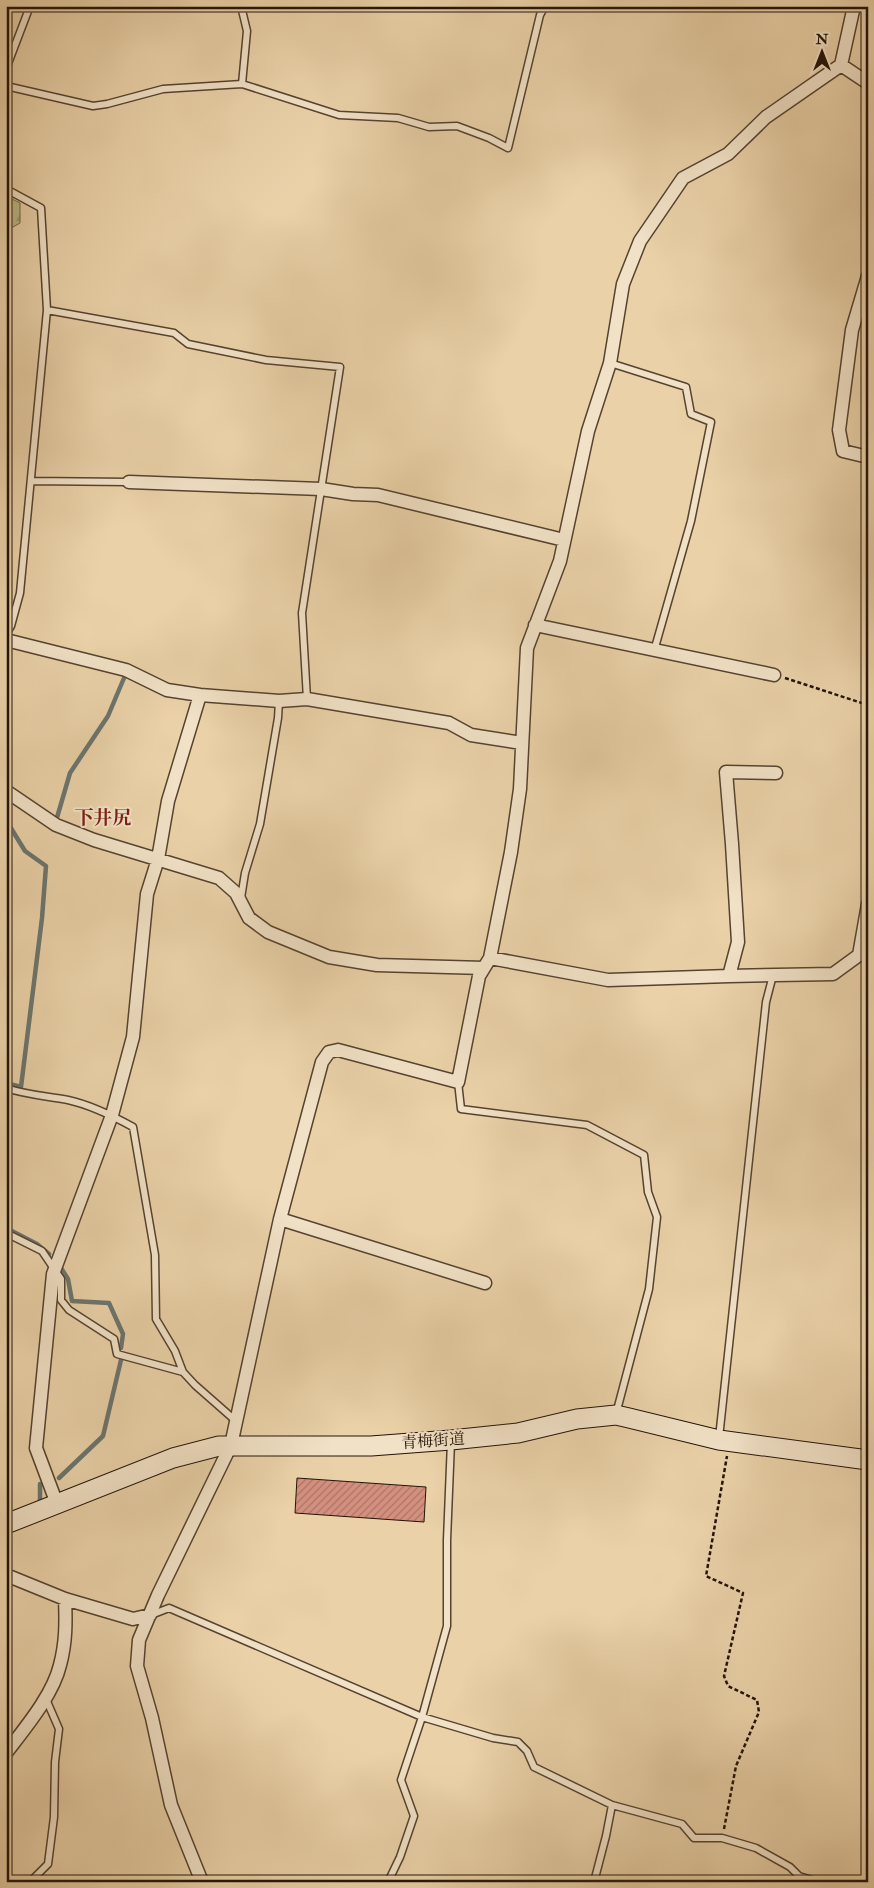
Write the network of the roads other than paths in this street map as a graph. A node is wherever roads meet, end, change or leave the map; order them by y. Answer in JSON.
{"nodes":[{"id":1,"x":30,"y":6,"type":"edge"},
{"id":2,"x":241,"y":6,"type":"edge"},
{"id":3,"x":545,"y":6,"type":"edge"},
{"id":4,"x":854,"y":6,"type":"edge"},
{"id":5,"x":840,"y":65,"type":"junction"},
{"id":6,"x":6,"y":68,"type":"edge"},
{"id":7,"x":242,"y":84,"type":"junction"},
{"id":8,"x":868,"y":84,"type":"edge"},
{"id":9,"x":6,"y":86,"type":"edge"},
{"id":10,"x":6,"y":189,"type":"edge"},
{"id":11,"x":868,"y":276,"type":"edge"},
{"id":12,"x":47,"y":310,"type":"junction"},
{"id":13,"x":610,"y":363,"type":"junction"},
{"id":14,"x":868,"y":457,"type":"edge"},
{"id":15,"x":31,"y":481,"type":"junction"},
{"id":16,"x":129,"y":482,"type":"joint"},
{"id":17,"x":321,"y":489,"type":"junction"},
{"id":18,"x":564,"y":540,"type":"junction"},
{"id":19,"x":535,"y":626,"type":"junction"},
{"id":20,"x":6,"y":634,"type":"edge"},
{"id":21,"x":6,"y":640,"type":"edge"},
{"id":22,"x":654,"y":651,"type":"junction"},
{"id":23,"x":774,"y":675,"type":"road end"},
{"id":24,"x":200,"y":695,"type":"junction"},
{"id":25,"x":307,"y":699,"type":"junction"},
{"id":26,"x":279,"y":701,"type":"junction"},
{"id":27,"x":522,"y":743,"type":"junction"},
{"id":28,"x":776,"y":773,"type":"dead end"},
{"id":29,"x":6,"y":790,"type":"edge"},
{"id":30,"x":158,"y":859,"type":"junction"},
{"id":31,"x":241,"y":902,"type":"junction"},
{"id":32,"x":868,"y":904,"type":"edge"},
{"id":33,"x":863,"y":956,"type":"edge"},
{"id":34,"x":487,"y":963,"type":"junction"},
{"id":35,"x":773,"y":975,"type":"junction"},
{"id":36,"x":729,"y":976,"type":"junction"},
{"id":37,"x":458,"y":1082,"type":"junction"},
{"id":38,"x":6,"y":1088,"type":"edge"},
{"id":39,"x":112,"y":1115,"type":"junction"},
{"id":40,"x":280,"y":1219,"type":"junction"},
{"id":41,"x":6,"y":1234,"type":"edge"},
{"id":42,"x":55,"y":1269,"type":"junction"},
{"id":43,"x":485,"y":1283,"type":"dead end"},
{"id":44,"x":183,"y":1372,"type":"junction"},
{"id":45,"x":616,"y":1415,"type":"junction"},
{"id":46,"x":236,"y":1421,"type":"junction"},
{"id":47,"x":451,"y":1440,"type":"junction"},
{"id":48,"x":724,"y":1440,"type":"junction"},
{"id":49,"x":231,"y":1445,"type":"junction"},
{"id":50,"x":868,"y":1460,"type":"edge"},
{"id":51,"x":57,"y":1504,"type":"junction"},
{"id":52,"x":6,"y":1524,"type":"edge"},
{"id":53,"x":6,"y":1575,"type":"edge"},
{"id":54,"x":65,"y":1600,"type":"junction"},
{"id":55,"x":150,"y":1615,"type":"junction"},
{"id":56,"x":46,"y":1697,"type":"junction"},
{"id":57,"x":422,"y":1717,"type":"junction"},
{"id":58,"x":6,"y":1753,"type":"edge"},
{"id":59,"x":612,"y":1805,"type":"junction"},
{"id":60,"x":30,"y":1882,"type":"edge"},
{"id":61,"x":202,"y":1882,"type":"edge"},
{"id":62,"x":388,"y":1882,"type":"edge"},
{"id":63,"x":594,"y":1882,"type":"edge"},
{"id":64,"x":819,"y":1882,"type":"edge"}],
"edges":[{"from":1,"to":6,"type":"lane"},
{"from":2,"to":7,"type":"lane"},
{"from":3,"to":7,"type":"lane"},
{"from":4,"to":5,"type":"street"},
{"from":5,"to":8,"type":"street"},
{"from":5,"to":13,"type":"street"},
{"from":7,"to":9,"type":"lane"},
{"from":10,"to":12,"type":"lane"},
{"from":11,"to":14,"type":"street"},
{"from":12,"to":15,"type":"lane"},
{"from":12,"to":17,"type":"lane"},
{"from":13,"to":18,"type":"street"},
{"from":13,"to":22,"type":"lane"},
{"from":15,"to":16,"type":"lane"},
{"from":15,"to":20,"type":"lane"},
{"from":16,"to":17,"type":"street"},
{"from":17,"to":18,"type":"street"},
{"from":17,"to":25,"type":"lane"},
{"from":18,"to":19,"type":"street"},
{"from":19,"to":22,"type":"street"},
{"from":19,"to":27,"type":"street"},
{"from":21,"to":24,"type":"street"},
{"from":22,"to":23,"type":"street"},
{"from":24,"to":26,"type":"street"},
{"from":24,"to":30,"type":"street"},
{"from":25,"to":26,"type":"street"},
{"from":25,"to":27,"type":"street"},
{"from":26,"to":31,"type":"lane"},
{"from":27,"to":34,"type":"street"},
{"from":28,"to":36,"type":"street"},
{"from":29,"to":30,"type":"street"},
{"from":30,"to":31,"type":"street"},
{"from":30,"to":39,"type":"street"},
{"from":31,"to":34,"type":"street"},
{"from":32,"to":33,"type":"street"},
{"from":33,"to":35,"type":"street"},
{"from":34,"to":36,"type":"street"},
{"from":34,"to":37,"type":"street"},
{"from":35,"to":36,"type":"street"},
{"from":35,"to":48,"type":"lane"},
{"from":37,"to":40,"type":"street"},
{"from":37,"to":45,"type":"lane"},
{"from":38,"to":39,"type":"lane"},
{"from":39,"to":42,"type":"street"},
{"from":39,"to":44,"type":"lane"},
{"from":40,"to":43,"type":"street"},
{"from":40,"to":46,"type":"street"},
{"from":41,"to":42,"type":"lane"},
{"from":42,"to":44,"type":"lane"},
{"from":42,"to":51,"type":"street"},
{"from":44,"to":46,"type":"lane"},
{"from":45,"to":47,"type":"main road","name":"青梅街道"},
{"from":45,"to":48,"type":"main road","name":"青梅街道"},
{"from":46,"to":49,"type":"street"},
{"from":47,"to":49,"type":"main road","name":"青梅街道"},
{"from":47,"to":57,"type":"lane"},
{"from":48,"to":50,"type":"main road","name":"青梅街道"},
{"from":49,"to":51,"type":"main road","name":"青梅街道"},
{"from":49,"to":55,"type":"street"},
{"from":51,"to":52,"type":"main road","name":"青梅街道"},
{"from":53,"to":54,"type":"street"},
{"from":54,"to":55,"type":"street"},
{"from":54,"to":56,"type":"street"},
{"from":55,"to":57,"type":"lane"},
{"from":55,"to":61,"type":"street"},
{"from":56,"to":58,"type":"street"},
{"from":56,"to":60,"type":"lane"},
{"from":57,"to":59,"type":"lane"},
{"from":57,"to":62,"type":"lane"},
{"from":59,"to":63,"type":"lane"},
{"from":59,"to":64,"type":"lane"}]}
